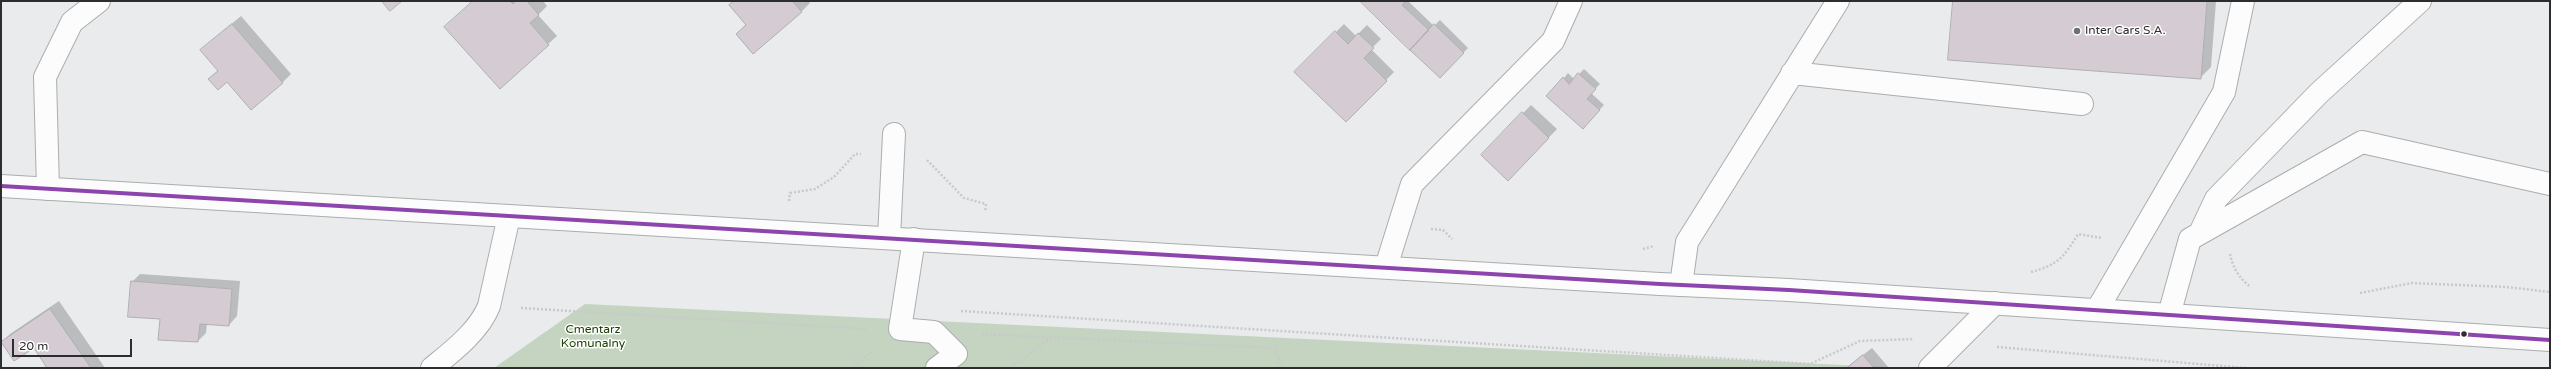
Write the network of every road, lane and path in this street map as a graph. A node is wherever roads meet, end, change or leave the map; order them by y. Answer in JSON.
{"nodes":[{"id":1,"x":99,"y":1,"type":"edge"},
{"id":2,"x":1571,"y":1,"type":"edge"},
{"id":3,"x":1838,"y":1,"type":"edge"},
{"id":4,"x":2243,"y":1,"type":"edge"},
{"id":5,"x":2420,"y":1,"type":"edge"},
{"id":6,"x":1792,"y":73,"type":"junction"},
{"id":7,"x":2082,"y":104,"type":"dead end"},
{"id":8,"x":894,"y":134,"type":"dead end"},
{"id":9,"x":2550,"y":184,"type":"edge"},
{"id":10,"x":1,"y":186,"type":"edge"},
{"id":11,"x":48,"y":189,"type":"junction"},
{"id":12,"x":509,"y":216,"type":"junction"},
{"id":13,"x":2200,"y":233,"type":"junction"},
{"id":14,"x":889,"y":238,"type":"junction"},
{"id":15,"x":914,"y":239,"type":"junction"},
{"id":16,"x":2136,"y":242,"type":"junction"},
{"id":17,"x":2187,"y":250,"type":"junction"},
{"id":18,"x":1386,"y":268,"type":"junction"},
{"id":19,"x":2028,"y":273,"type":"dead end"},
{"id":20,"x":1681,"y":285,"type":"junction"},
{"id":21,"x":2255,"y":289,"type":"dead end"},
{"id":22,"x":2550,"y":292,"type":"edge"},
{"id":23,"x":2352,"y":295,"type":"dead end"},
{"id":24,"x":1995,"y":303,"type":"junction"},
{"id":25,"x":489,"y":306,"type":"junction"},
{"id":26,"x":2097,"y":310,"type":"junction"},
{"id":27,"x":958,"y":311,"type":"dead end"},
{"id":28,"x":2169,"y":315,"type":"junction"},
{"id":29,"x":900,"y":329,"type":"junction"},
{"id":30,"x":934,"y":332,"type":"junction"},
{"id":31,"x":1050,"y":338,"type":"junction"},
{"id":32,"x":2550,"y":340,"type":"edge"},
{"id":33,"x":1957,"y":343,"type":"junction"},
{"id":34,"x":432,"y":368,"type":"edge"},
{"id":35,"x":938,"y":368,"type":"edge"},
{"id":36,"x":1011,"y":368,"type":"edge"},
{"id":37,"x":1281,"y":368,"type":"edge"},
{"id":38,"x":1930,"y":368,"type":"edge"},
{"id":39,"x":2246,"y":368,"type":"edge"}],
"edges":[{"from":1,"to":11,"type":"main road"},
{"from":2,"to":18,"type":"main road"},
{"from":3,"to":6,"type":"main road"},
{"from":4,"to":16,"type":"main road"},
{"from":5,"to":13,"type":"main road"},
{"from":6,"to":7,"type":"main road"},
{"from":6,"to":20,"type":"main road"},
{"from":8,"to":14,"type":"main road"},
{"from":9,"to":13,"type":"main road"},
{"from":10,"to":11,"type":"main road"},
{"from":11,"to":12,"type":"main road"},
{"from":12,"to":14,"type":"main road"},
{"from":12,"to":25,"type":"main road"},
{"from":13,"to":17,"type":"main road"},
{"from":14,"to":15,"type":"main road"},
{"from":15,"to":18,"type":"main road"},
{"from":15,"to":29,"type":"main road"},
{"from":16,"to":19,"type":"path"},
{"from":16,"to":26,"type":"main road"},
{"from":17,"to":21,"type":"path"},
{"from":17,"to":28,"type":"main road"},
{"from":18,"to":20,"type":"main road"},
{"from":20,"to":24,"type":"main road"},
{"from":22,"to":23,"type":"path"},
{"from":24,"to":26,"type":"main road"},
{"from":24,"to":33,"type":"main road"},
{"from":25,"to":29,"type":"path"},
{"from":25,"to":34,"type":"main road"},
{"from":26,"to":28,"type":"main road"},
{"from":27,"to":33,"type":"path"},
{"from":28,"to":32,"type":"main road"},
{"from":29,"to":30,"type":"main road"},
{"from":30,"to":31,"type":"path"},
{"from":30,"to":35,"type":"main road"},
{"from":31,"to":36,"type":"path"},
{"from":31,"to":37,"type":"path"},
{"from":33,"to":38,"type":"main road"},
{"from":33,"to":39,"type":"path"}]}
